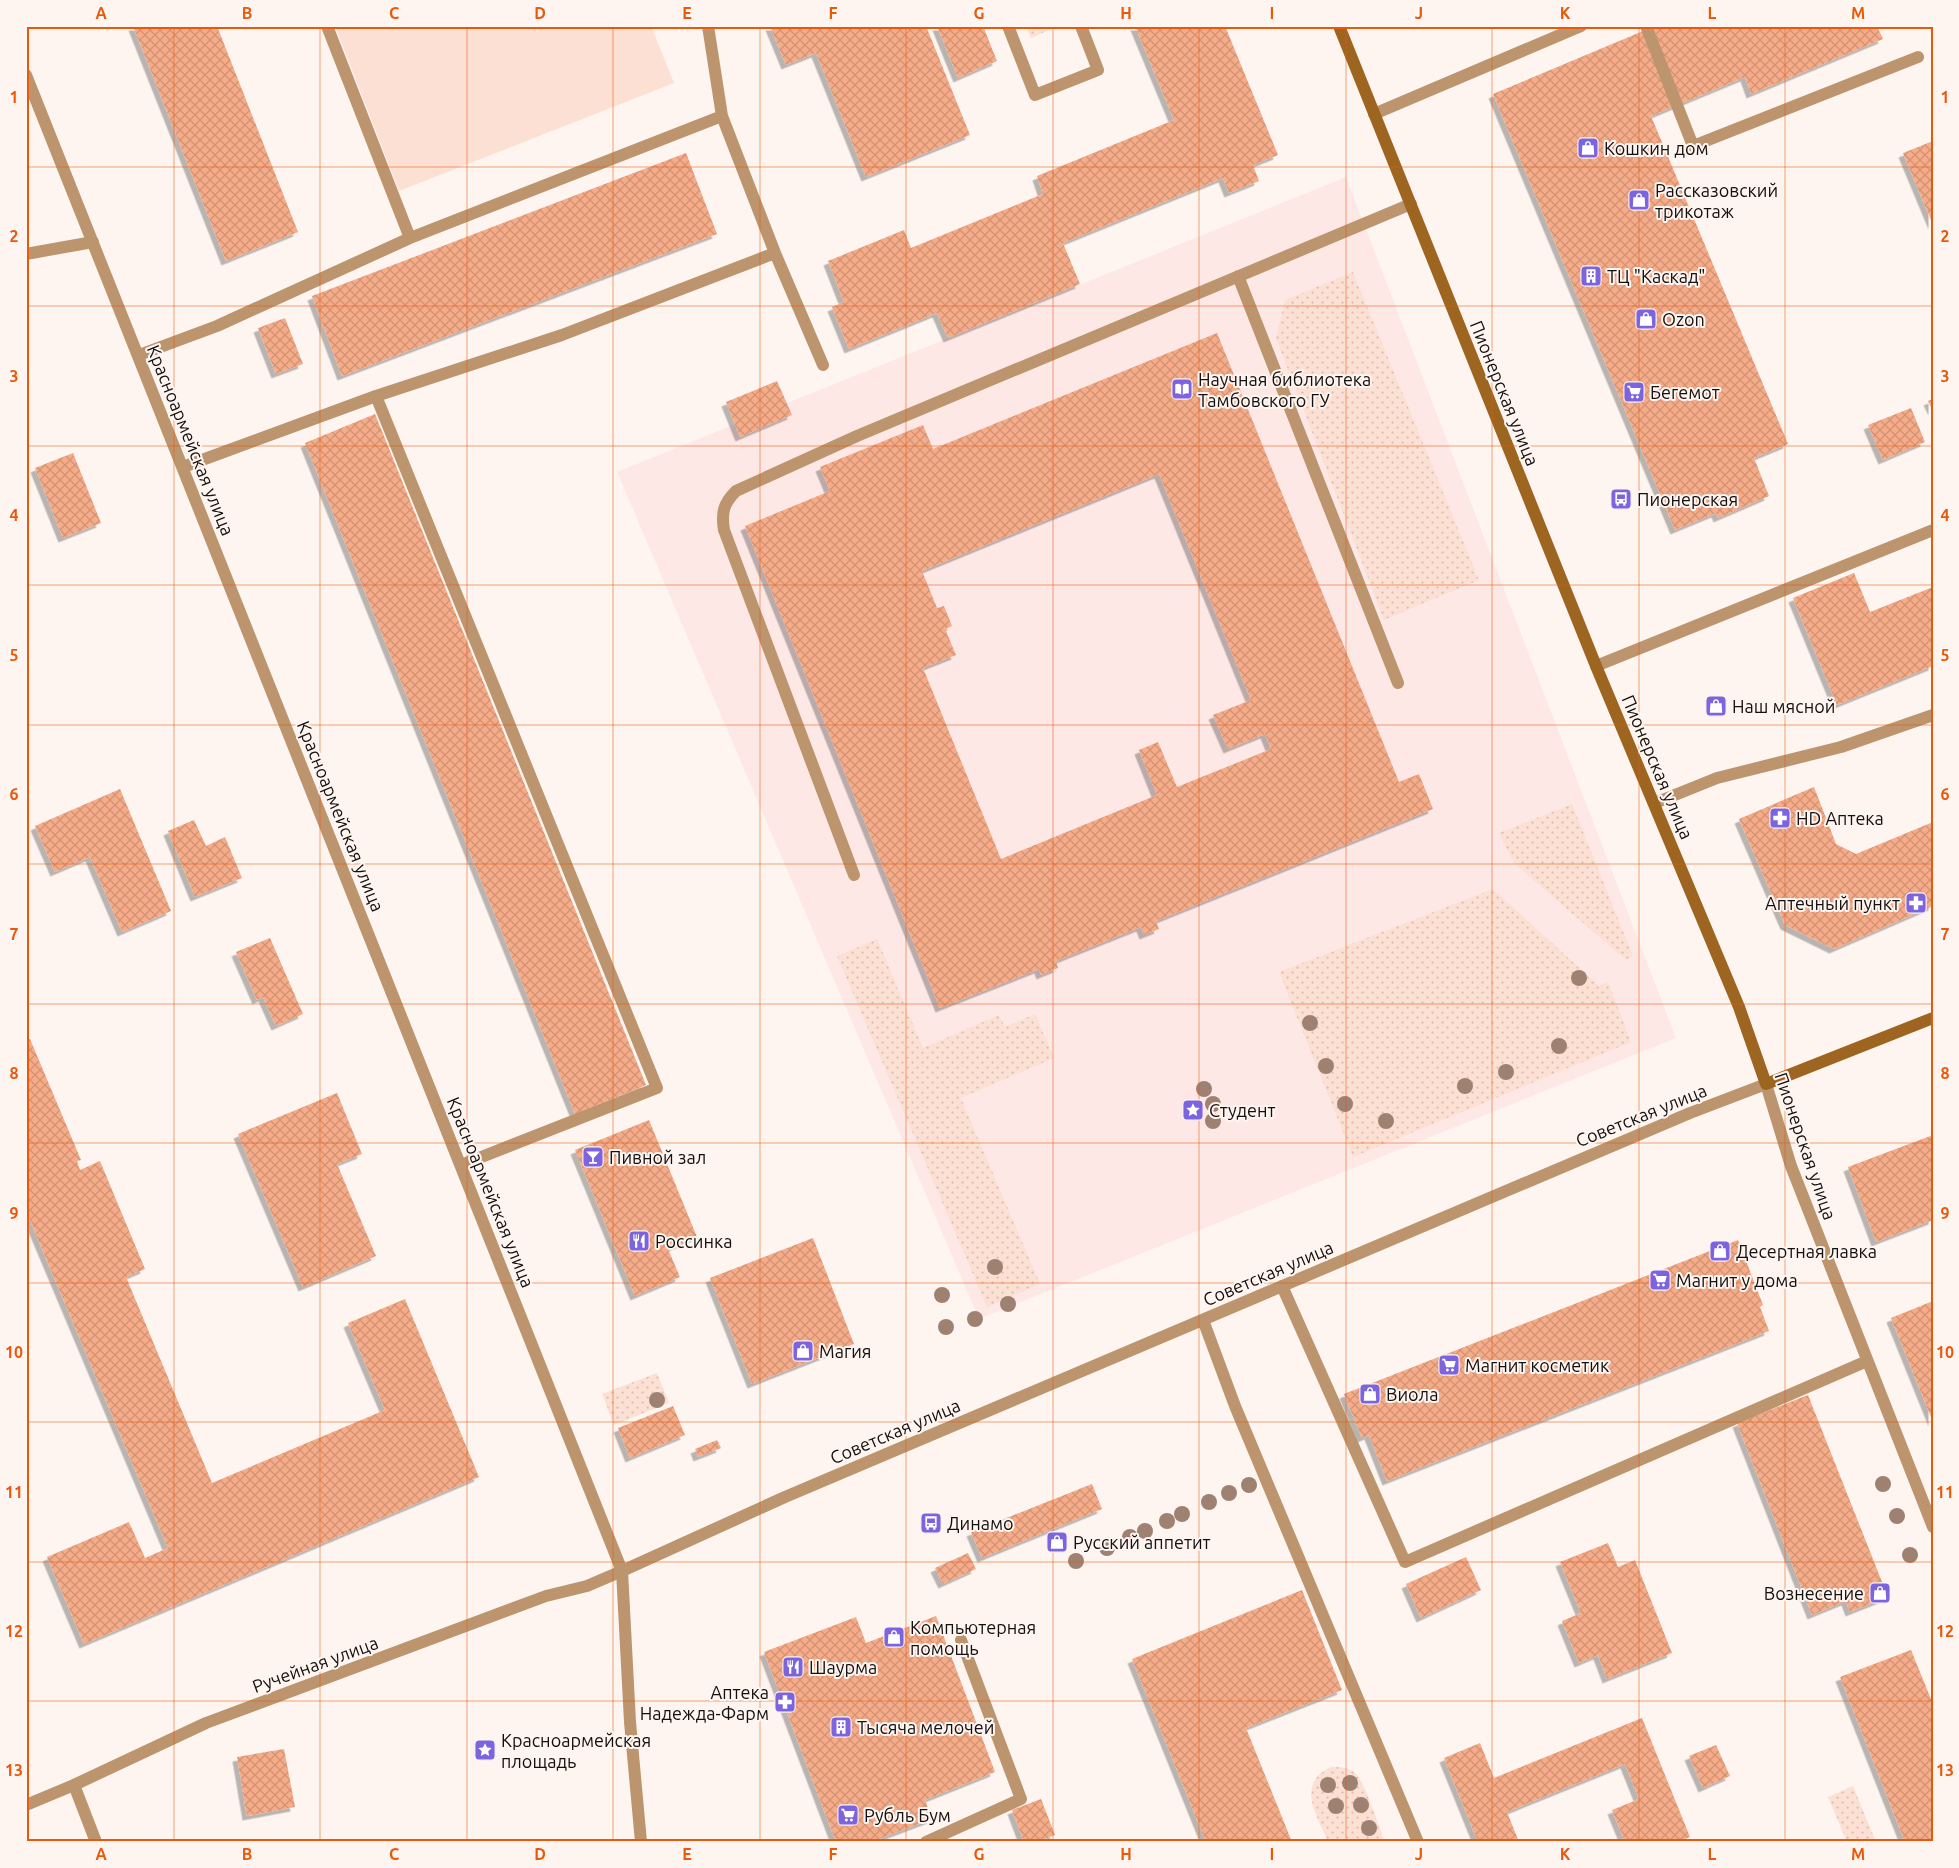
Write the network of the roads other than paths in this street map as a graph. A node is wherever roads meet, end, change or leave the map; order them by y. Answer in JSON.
{"nodes":[{"id":1,"x":327,"y":26,"type":"edge"},
{"id":2,"x":708,"y":26,"type":"edge"},
{"id":3,"x":1008,"y":26,"type":"edge"},
{"id":4,"x":1081,"y":26,"type":"edge"},
{"id":5,"x":1339,"y":26,"type":"edge"},
{"id":6,"x":1581,"y":26,"type":"edge"},
{"id":7,"x":1646,"y":26,"type":"edge"},
{"id":8,"x":1918,"y":57,"type":"dead end"},
{"id":9,"x":26,"y":75,"type":"edge"},
{"id":10,"x":1374,"y":114,"type":"junction"},
{"id":11,"x":722,"y":116,"type":"junction"},
{"id":12,"x":1411,"y":204,"type":"junction"},
{"id":13,"x":410,"y":238,"type":"junction"},
{"id":14,"x":93,"y":242,"type":"junction"},
{"id":15,"x":776,"y":253,"type":"junction"},
{"id":16,"x":26,"y":254,"type":"edge"},
{"id":17,"x":1238,"y":276,"type":"junction"},
{"id":18,"x":139,"y":356,"type":"junction"},
{"id":19,"x":824,"y":365,"type":"dead end"},
{"id":20,"x":376,"y":396,"type":"junction"},
{"id":21,"x":183,"y":467,"type":"junction"},
{"id":22,"x":1933,"y":530,"type":"edge"},
{"id":23,"x":1596,"y":666,"type":"junction"},
{"id":24,"x":1398,"y":683,"type":"dead end"},
{"id":25,"x":1933,"y":715,"type":"edge"},
{"id":26,"x":1655,"y":803,"type":"junction"},
{"id":27,"x":854,"y":875,"type":"dead end"},
{"id":28,"x":1933,"y":1018,"type":"edge"},
{"id":29,"x":1766,"y":1084,"type":"junction"},
{"id":30,"x":461,"y":1165,"type":"junction"},
{"id":31,"x":1282,"y":1286,"type":"junction"},
{"id":32,"x":1203,"y":1320,"type":"junction"},
{"id":33,"x":1867,"y":1361,"type":"junction"},
{"id":34,"x":1933,"y":1527,"type":"edge"},
{"id":35,"x":622,"y":1571,"type":"junction"},
{"id":36,"x":961,"y":1640,"type":"dead end"},
{"id":37,"x":74,"y":1785,"type":"junction"},
{"id":38,"x":26,"y":1805,"type":"edge"},
{"id":39,"x":929,"y":1841,"type":"edge"},
{"id":40,"x":96,"y":1842,"type":"edge"},
{"id":41,"x":641,"y":1842,"type":"edge"},
{"id":42,"x":1418,"y":1842,"type":"edge"}],
"edges":[{"from":1,"to":13,"type":"street"},
{"from":2,"to":11,"type":"street"},
{"from":3,"to":4,"type":"street"},
{"from":5,"to":10,"type":"main road","name":"Пионерская улица"},
{"from":6,"to":10,"type":"street"},
{"from":7,"to":8,"type":"street"},
{"from":9,"to":14,"type":"street","name":"Красноармейская улица"},
{"from":10,"to":12,"type":"main road","name":"Пионерская улица"},
{"from":11,"to":13,"type":"street"},
{"from":11,"to":15,"type":"street"},
{"from":12,"to":17,"type":"street"},
{"from":12,"to":23,"type":"main road","name":"Пионерская улица"},
{"from":13,"to":18,"type":"street"},
{"from":14,"to":16,"type":"street"},
{"from":14,"to":18,"type":"street","name":"Красноармейская улица"},
{"from":15,"to":19,"type":"street"},
{"from":15,"to":20,"type":"street"},
{"from":17,"to":24,"type":"street"},
{"from":17,"to":27,"type":"street"},
{"from":18,"to":21,"type":"street","name":"Красноармейская улица"},
{"from":20,"to":21,"type":"street"},
{"from":20,"to":30,"type":"street"},
{"from":21,"to":30,"type":"street","name":"Красноармейская улица"},
{"from":22,"to":23,"type":"street"},
{"from":23,"to":26,"type":"main road","name":"Пионерская улица"},
{"from":25,"to":26,"type":"street"},
{"from":26,"to":29,"type":"main road","name":"Пионерская улица"},
{"from":28,"to":29,"type":"main road","name":"Советская улица"},
{"from":29,"to":31,"type":"street","name":"Советская улица"},
{"from":29,"to":33,"type":"street","name":"Пионерская улица"},
{"from":30,"to":35,"type":"street","name":"Красноармейская улица"},
{"from":31,"to":32,"type":"street","name":"Советская улица"},
{"from":31,"to":33,"type":"street"},
{"from":32,"to":35,"type":"street","name":"Советская улица"},
{"from":32,"to":42,"type":"street"},
{"from":33,"to":34,"type":"street","name":"Пионерская улица"},
{"from":35,"to":37,"type":"street","name":"Ручейная улица"},
{"from":35,"to":41,"type":"street","name":"Красноармейская улица"},
{"from":36,"to":39,"type":"street"},
{"from":37,"to":38,"type":"street","name":"Ручейная улица"},
{"from":37,"to":40,"type":"street"}]}
